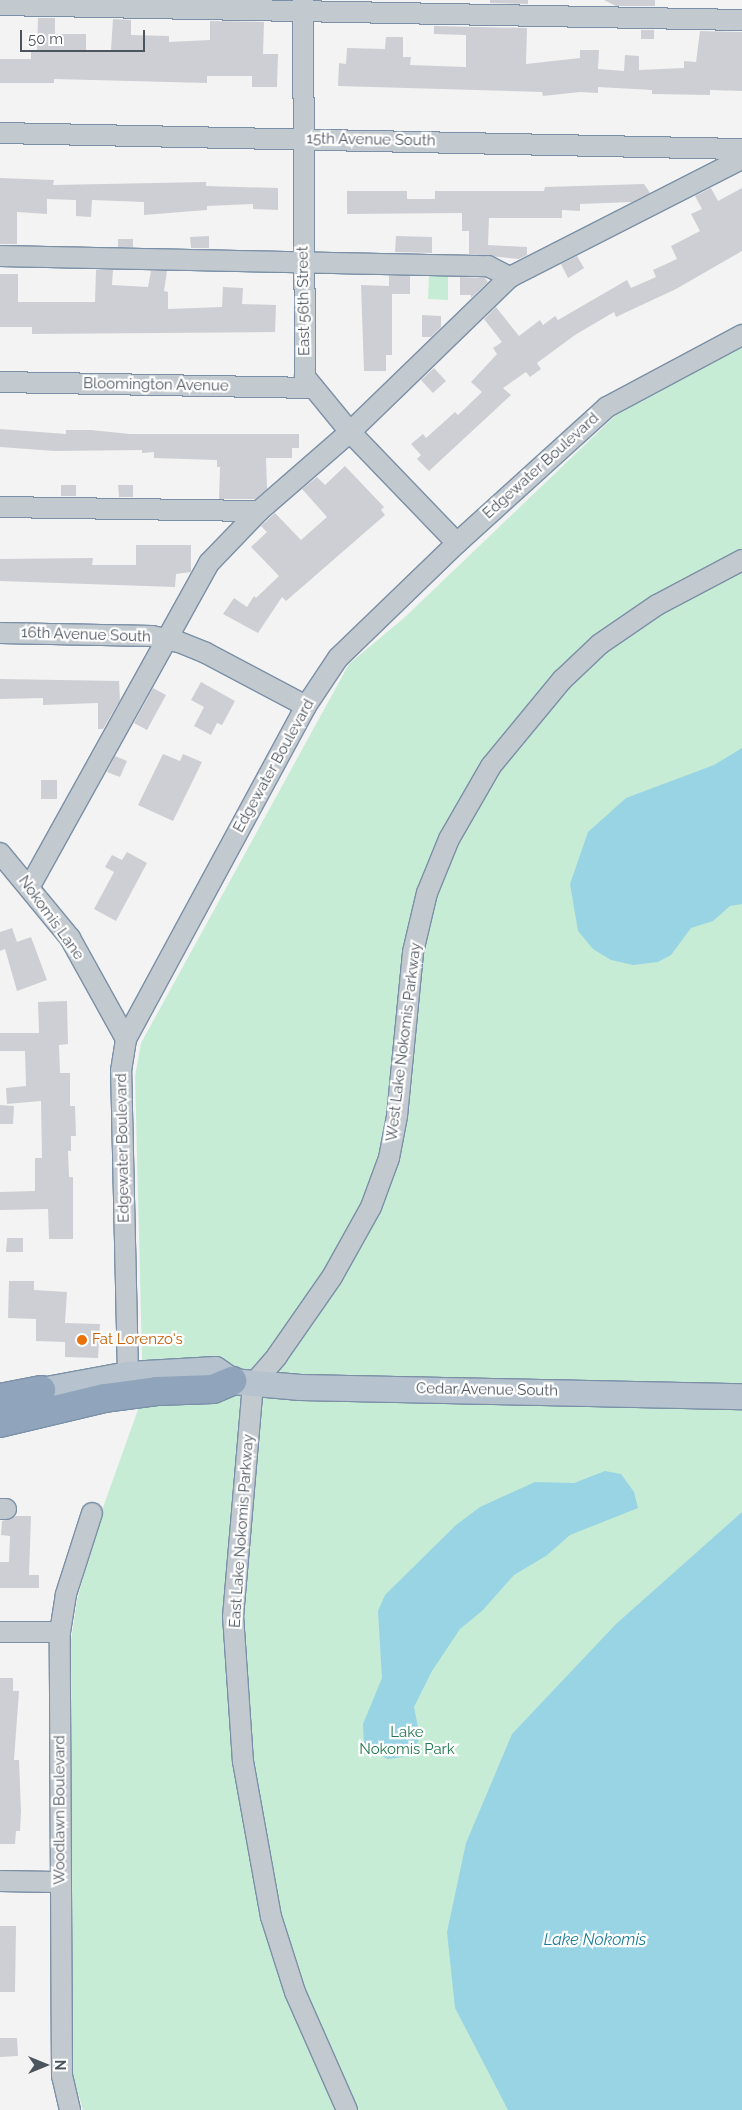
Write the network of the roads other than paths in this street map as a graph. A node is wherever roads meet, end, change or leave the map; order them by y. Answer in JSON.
{"nodes":[{"id":1,"x":0,"y":5,"type":"edge"},
{"id":2,"x":303,"y":5,"type":"edge"},
{"id":3,"x":742,"y":20,"type":"edge"},
{"id":4,"x":0,"y":133,"type":"edge"},
{"id":5,"x":304,"y":139,"type":"junction"},
{"id":6,"x":742,"y":148,"type":"edge"},
{"id":7,"x":742,"y":159,"type":"edge"},
{"id":8,"x":0,"y":256,"type":"edge"},
{"id":9,"x":303,"y":260,"type":"junction"},
{"id":10,"x":510,"y":277,"type":"junction"},
{"id":11,"x":742,"y":335,"type":"edge"},
{"id":12,"x":0,"y":382,"type":"edge"},
{"id":13,"x":311,"y":388,"type":"junction"},
{"id":14,"x":350,"y":432,"type":"junction"},
{"id":15,"x":0,"y":507,"type":"edge"},
{"id":16,"x":259,"y":511,"type":"junction"},
{"id":17,"x":457,"y":543,"type":"junction"},
{"id":18,"x":742,"y":560,"type":"edge"},
{"id":19,"x":0,"y":632,"type":"edge"},
{"id":20,"x":169,"y":640,"type":"junction"},
{"id":21,"x":306,"y":706,"type":"junction"},
{"id":22,"x":0,"y":853,"type":"edge"},
{"id":23,"x":30,"y":886,"type":"junction"},
{"id":24,"x":126,"y":1039,"type":"junction"},
{"id":25,"x":128,"y":1374,"type":"junction"},
{"id":26,"x":243,"y":1383,"type":"junction"},
{"id":27,"x":1,"y":1389,"type":"edge"},
{"id":28,"x":41,"y":1390,"type":"joint"},
{"id":29,"x":742,"y":1396,"type":"edge"},
{"id":30,"x":0,"y":1423,"type":"edge"},
{"id":31,"x":92,"y":1513,"type":"dead end"},
{"id":32,"x":0,"y":1632,"type":"edge"},
{"id":33,"x":60,"y":1632,"type":"junction"},
{"id":34,"x":0,"y":1881,"type":"edge"},
{"id":35,"x":60,"y":1882,"type":"junction"},
{"id":36,"x":70,"y":2110,"type":"edge"},
{"id":37,"x":347,"y":2110,"type":"edge"}],
"edges":[{"from":1,"to":2,"type":"street"},
{"from":2,"to":3,"type":"street"},
{"from":2,"to":5,"type":"street","name":"East 56th Street"},
{"from":4,"to":5,"type":"street","name":"15th Avenue South"},
{"from":5,"to":6,"type":"street","name":"15th Avenue South"},
{"from":5,"to":9,"type":"street","name":"East 56th Street"},
{"from":7,"to":10,"type":"street"},
{"from":8,"to":9,"type":"street"},
{"from":9,"to":10,"type":"street"},
{"from":9,"to":13,"type":"street","name":"East 56th Street"},
{"from":10,"to":14,"type":"street"},
{"from":11,"to":17,"type":"street","name":"Edgewater Boulevard"},
{"from":12,"to":13,"type":"street","name":"Bloomington Avenue"},
{"from":13,"to":14,"type":"street","name":"East 56th Street"},
{"from":14,"to":16,"type":"street"},
{"from":14,"to":17,"type":"street","name":"East 56th Street"},
{"from":15,"to":16,"type":"street"},
{"from":16,"to":20,"type":"street"},
{"from":17,"to":21,"type":"street","name":"Edgewater Boulevard"},
{"from":18,"to":26,"type":"street","name":"West Lake Nokomis Parkway"},
{"from":19,"to":20,"type":"street","name":"16th Avenue South"},
{"from":20,"to":21,"type":"street","name":"16th Avenue South"},
{"from":20,"to":23,"type":"street"},
{"from":21,"to":24,"type":"street","name":"Edgewater Boulevard"},
{"from":22,"to":23,"type":"street","name":"Nokomis Lane"},
{"from":23,"to":24,"type":"street","name":"Nokomis Lane"},
{"from":24,"to":25,"type":"street","name":"Edgewater Boulevard"},
{"from":25,"to":26,"type":"main road","name":"Cedar Avenue South"},
{"from":25,"to":28,"type":"main road","name":"Cedar Avenue South"},
{"from":26,"to":29,"type":"main road","name":"Cedar Avenue South"},
{"from":26,"to":30,"type":"highway","name":"Cedar Avenue South"},
{"from":26,"to":37,"type":"street","name":"East Lake Nokomis Parkway"},
{"from":27,"to":28,"type":"highway","name":"Cedar Avenue South"},
{"from":31,"to":33,"type":"street","name":"Woodlawn Boulevard"},
{"from":32,"to":33,"type":"street"},
{"from":33,"to":35,"type":"street","name":"Woodlawn Boulevard"},
{"from":34,"to":35,"type":"street"},
{"from":35,"to":36,"type":"street","name":"Woodlawn Boulevard"}]}
